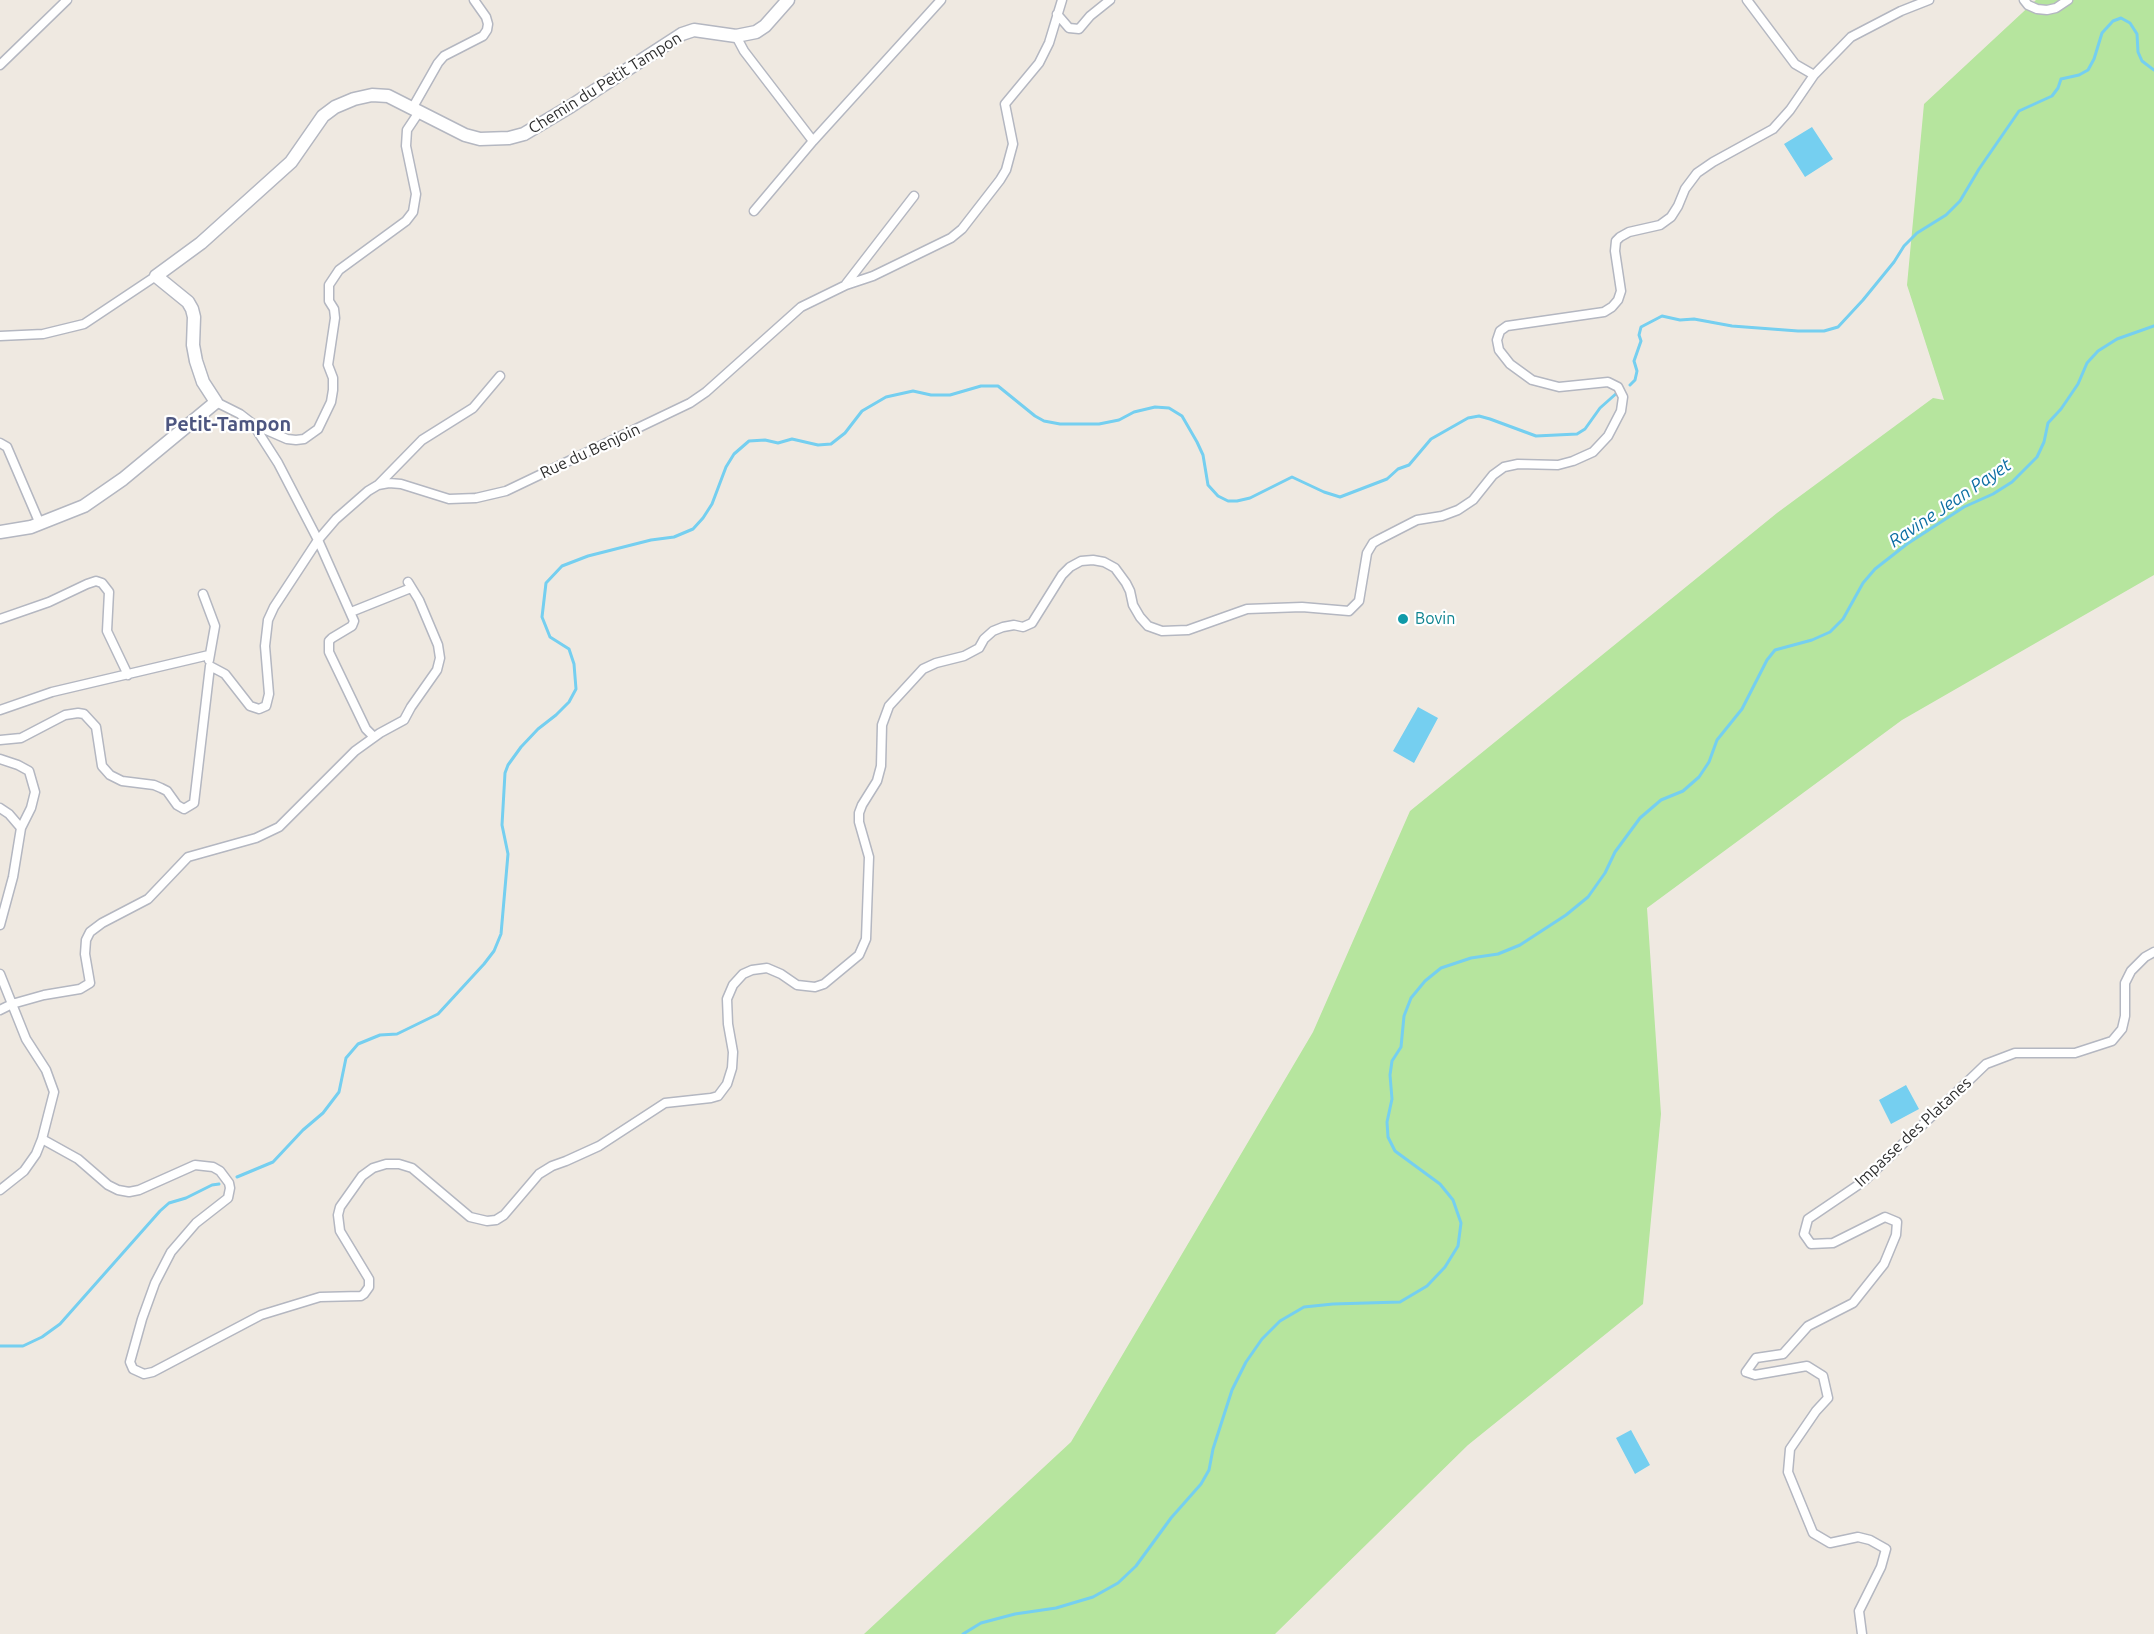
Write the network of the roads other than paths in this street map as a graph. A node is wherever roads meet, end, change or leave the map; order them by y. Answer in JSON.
{"nodes":[{"id":1,"x":67,"y":0,"type":"edge"},
{"id":2,"x":474,"y":0,"type":"edge"},
{"id":3,"x":788,"y":0,"type":"edge"},
{"id":4,"x":941,"y":0,"type":"edge"},
{"id":5,"x":1062,"y":0,"type":"edge"},
{"id":6,"x":1110,"y":0,"type":"edge"},
{"id":7,"x":1747,"y":0,"type":"edge"},
{"id":8,"x":1929,"y":0,"type":"edge"},
{"id":9,"x":2024,"y":0,"type":"edge"},
{"id":10,"x":2068,"y":0,"type":"edge"},
{"id":11,"x":1057,"y":14,"type":"junction"},
{"id":12,"x":736,"y":36,"type":"junction"},
{"id":13,"x":0,"y":65,"type":"edge"},
{"id":14,"x":1814,"y":75,"type":"junction"},
{"id":15,"x":416,"y":110,"type":"junction"},
{"id":16,"x":813,"y":141,"type":"junction"},
{"id":17,"x":914,"y":196,"type":"dead end"},
{"id":18,"x":754,"y":211,"type":"dead end"},
{"id":19,"x":156,"y":276,"type":"junction"},
{"id":20,"x":846,"y":285,"type":"junction"},
{"id":21,"x":0,"y":336,"type":"edge"},
{"id":22,"x":500,"y":376,"type":"dead end"},
{"id":23,"x":216,"y":402,"type":"junction"},
{"id":24,"x":254,"y":424,"type":"junction"},
{"id":25,"x":0,"y":443,"type":"edge"},
{"id":26,"x":378,"y":485,"type":"junction"},
{"id":27,"x":40,"y":524,"type":"junction"},
{"id":28,"x":0,"y":532,"type":"edge"},
{"id":29,"x":318,"y":540,"type":"junction"},
{"id":30,"x":203,"y":594,"type":"dead end"},
{"id":31,"x":351,"y":612,"type":"junction"},
{"id":32,"x":0,"y":619,"type":"edge"},
{"id":33,"x":209,"y":655,"type":"junction"},
{"id":34,"x":210,"y":666,"type":"junction"},
{"id":35,"x":128,"y":675,"type":"junction"},
{"id":36,"x":0,"y":710,"type":"edge"},
{"id":37,"x":374,"y":737,"type":"junction"},
{"id":38,"x":0,"y":740,"type":"edge"},
{"id":39,"x":0,"y":759,"type":"edge"},
{"id":40,"x":0,"y":808,"type":"edge"},
{"id":41,"x":21,"y":828,"type":"junction"},
{"id":42,"x":0,"y":925,"type":"edge"},
{"id":43,"x":2154,"y":952,"type":"edge"},
{"id":44,"x":0,"y":974,"type":"edge"},
{"id":45,"x":12,"y":1004,"type":"junction"},
{"id":46,"x":0,"y":1010,"type":"edge"},
{"id":47,"x":42,"y":1139,"type":"junction"},
{"id":48,"x":0,"y":1190,"type":"edge"},
{"id":49,"x":1862,"y":1634,"type":"edge"}],
"edges":[{"from":1,"to":13,"type":"street"},
{"from":2,"to":15,"type":"street"},
{"from":3,"to":12,"type":"street","name":"Chemin du Petit Tampon"},
{"from":4,"to":16,"type":"street"},
{"from":5,"to":11,"type":"street","name":"Rue du Benjoin"},
{"from":6,"to":11,"type":"street"},
{"from":7,"to":14,"type":"street"},
{"from":8,"to":14,"type":"street"},
{"from":9,"to":10,"type":"street"},
{"from":11,"to":20,"type":"street","name":"Rue du Benjoin"},
{"from":12,"to":15,"type":"street","name":"Chemin du Petit Tampon"},
{"from":12,"to":16,"type":"street"},
{"from":14,"to":47,"type":"street"},
{"from":15,"to":19,"type":"street","name":"Chemin du Petit Tampon"},
{"from":15,"to":24,"type":"street"},
{"from":16,"to":18,"type":"street"},
{"from":17,"to":20,"type":"street","name":"Rue du Benjoin"},
{"from":19,"to":21,"type":"street","name":"Chemin du Petit Tampon"},
{"from":19,"to":23,"type":"street"},
{"from":20,"to":26,"type":"street","name":"Rue du Benjoin"},
{"from":22,"to":26,"type":"street"},
{"from":23,"to":24,"type":"street"},
{"from":23,"to":27,"type":"street"},
{"from":24,"to":29,"type":"street"},
{"from":25,"to":27,"type":"street"},
{"from":26,"to":29,"type":"street"},
{"from":27,"to":28,"type":"street"},
{"from":29,"to":31,"type":"street"},
{"from":29,"to":34,"type":"street"},
{"from":30,"to":33,"type":"street"},
{"from":31,"to":37,"type":"street"},
{"from":31,"to":37,"type":"street"},
{"from":32,"to":35,"type":"street"},
{"from":33,"to":34,"type":"street"},
{"from":33,"to":35,"type":"street"},
{"from":34,"to":38,"type":"street"},
{"from":35,"to":36,"type":"street"},
{"from":37,"to":45,"type":"street"},
{"from":39,"to":41,"type":"street"},
{"from":40,"to":41,"type":"street"},
{"from":41,"to":42,"type":"street"},
{"from":43,"to":49,"type":"street","name":"Impasse des Platanes"},
{"from":44,"to":45,"type":"street"},
{"from":45,"to":46,"type":"street"},
{"from":45,"to":47,"type":"street"},
{"from":47,"to":48,"type":"street"}]}
